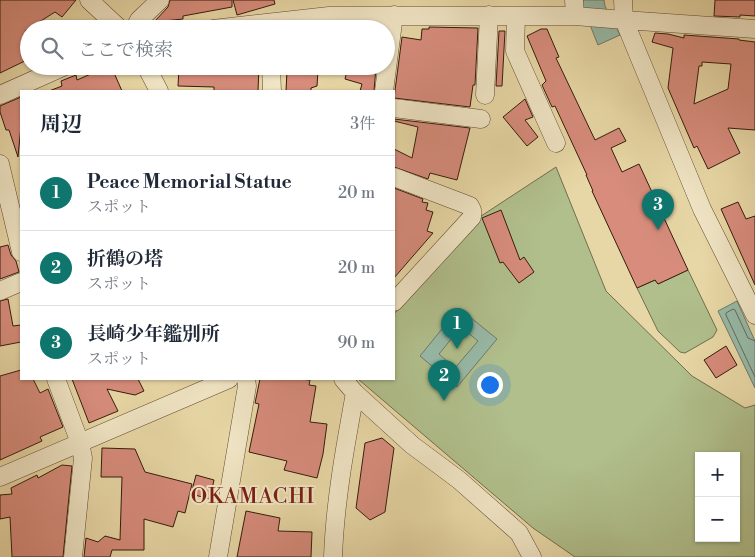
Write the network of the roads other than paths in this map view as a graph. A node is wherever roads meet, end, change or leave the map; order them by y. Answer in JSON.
{"nodes":[{"id":1,"x":89,"y":0,"type":"edge"},
{"id":2,"x":160,"y":0,"type":"edge"},
{"id":3,"x":623,"y":0,"type":"edge"},
{"id":4,"x":329,"y":8,"type":"edge"},
{"id":5,"x":484,"y":10,"type":"edge"},
{"id":6,"x":577,"y":11,"type":"edge"},
{"id":7,"x":394,"y":15,"type":"junction"},
{"id":8,"x":516,"y":16,"type":"junction"},
{"id":9,"x":110,"y":20,"type":"edge"},
{"id":10,"x":139,"y":20,"type":"edge"},
{"id":11,"x":290,"y":20,"type":"edge"},
{"id":12,"x":393,"y":20,"type":"edge"},
{"id":13,"x":620,"y":20,"type":"junction"},
{"id":14,"x":755,"y":29,"type":"edge"},
{"id":15,"x":45,"y":75,"type":"edge"},
{"id":16,"x":151,"y":75,"type":"edge"},
{"id":17,"x":271,"y":75,"type":"edge"},
{"id":18,"x":386,"y":75,"type":"edge"},
{"id":19,"x":158,"y":90,"type":"edge"},
{"id":20,"x":272,"y":90,"type":"edge"},
{"id":21,"x":384,"y":90,"type":"edge"},
{"id":22,"x":0,"y":95,"type":"edge"},
{"id":23,"x":485,"y":95,"type":"dead end"},
{"id":24,"x":395,"y":108,"type":"edge"},
{"id":25,"x":481,"y":120,"type":"dead end"},
{"id":26,"x":556,"y":143,"type":"dead end"},
{"id":27,"x":0,"y":164,"type":"edge"},
{"id":28,"x":395,"y":177,"type":"edge"},
{"id":29,"x":20,"y":248,"type":"edge"},
{"id":30,"x":20,"y":282,"type":"edge"},
{"id":31,"x":749,"y":288,"type":"edge"},
{"id":32,"x":0,"y":291,"type":"edge"},
{"id":33,"x":395,"y":301,"type":"edge"},
{"id":34,"x":755,"y":315,"type":"edge"},
{"id":35,"x":56,"y":380,"type":"edge"},
{"id":36,"x":227,"y":380,"type":"edge"},
{"id":37,"x":246,"y":380,"type":"edge"},
{"id":38,"x":344,"y":380,"type":"edge"},
{"id":39,"x":355,"y":392,"type":"junction"},
{"id":40,"x":80,"y":443,"type":"junction"},
{"id":41,"x":0,"y":477,"type":"edge"},
{"id":42,"x":73,"y":557,"type":"edge"},
{"id":43,"x":218,"y":557,"type":"edge"},
{"id":44,"x":333,"y":557,"type":"edge"},
{"id":45,"x":532,"y":557,"type":"edge"}],
"edges":[{"from":1,"to":9,"type":"street"},
{"from":2,"to":10,"type":"street"},
{"from":3,"to":13,"type":"street"},
{"from":4,"to":7,"type":"street"},
{"from":4,"to":11,"type":"street"},
{"from":5,"to":7,"type":"street"},
{"from":5,"to":8,"type":"street"},
{"from":5,"to":23,"type":"street"},
{"from":6,"to":8,"type":"street"},
{"from":6,"to":13,"type":"street"},
{"from":7,"to":12,"type":"street"},
{"from":8,"to":26,"type":"street"},
{"from":13,"to":14,"type":"street"},
{"from":13,"to":31,"type":"street"},
{"from":15,"to":22,"type":"street"},
{"from":16,"to":19,"type":"street"},
{"from":17,"to":20,"type":"street"},
{"from":18,"to":21,"type":"street"},
{"from":24,"to":25,"type":"street"},
{"from":27,"to":29,"type":"street"},
{"from":28,"to":33,"type":"street"},
{"from":30,"to":32,"type":"street"},
{"from":31,"to":34,"type":"street"},
{"from":35,"to":40,"type":"street"},
{"from":36,"to":40,"type":"street"},
{"from":37,"to":43,"type":"street"},
{"from":38,"to":39,"type":"street"},
{"from":39,"to":44,"type":"street"},
{"from":39,"to":45,"type":"street"},
{"from":40,"to":41,"type":"street"},
{"from":40,"to":42,"type":"street"}]}
